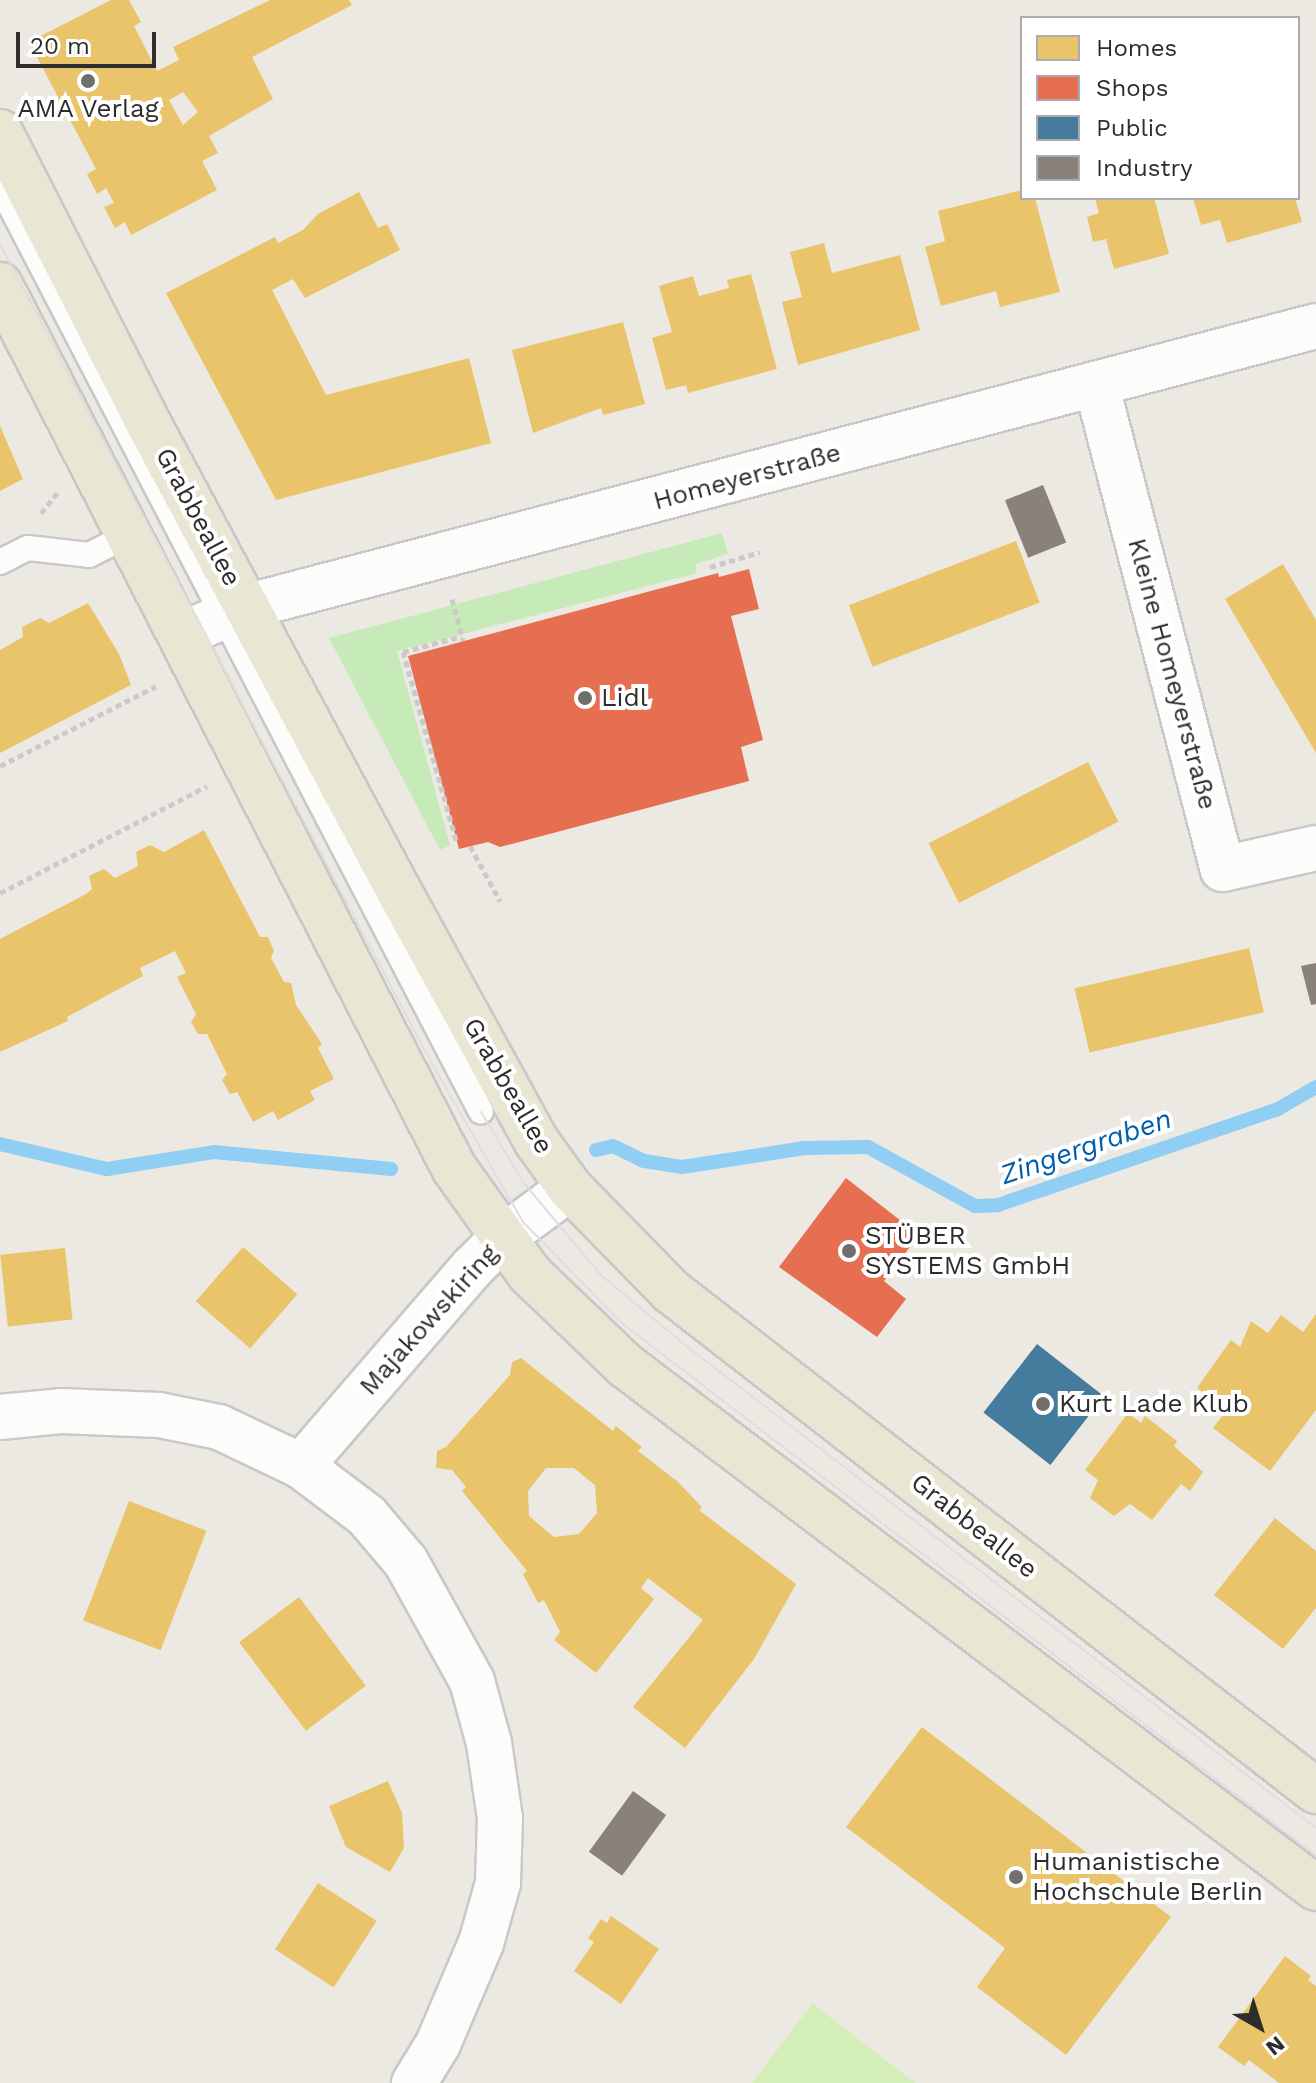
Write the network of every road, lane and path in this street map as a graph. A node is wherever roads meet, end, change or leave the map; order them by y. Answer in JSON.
{"nodes":[{"id":1,"x":0,"y":132,"type":"edge"},
{"id":2,"x":0,"y":186,"type":"edge"},
{"id":3,"x":0,"y":285,"type":"edge"},
{"id":4,"x":1316,"y":326,"type":"edge"},
{"id":5,"x":1097,"y":387,"type":"junction"},
{"id":6,"x":129,"y":535,"type":"junction"},
{"id":7,"x":760,"y":552,"type":"dead end"},
{"id":8,"x":0,"y":562,"type":"edge"},
{"id":9,"x":710,"y":567,"type":"dead end"},
{"id":10,"x":454,"y":604,"type":"dead end"},
{"id":11,"x":234,"y":611,"type":"junction"},
{"id":12,"x":181,"y":635,"type":"junction"},
{"id":13,"x":158,"y":685,"type":"dead end"},
{"id":14,"x":0,"y":766,"type":"edge"},
{"id":15,"x":211,"y":784,"type":"dead end"},
{"id":16,"x":456,"y":840,"type":"dead end"},
{"id":17,"x":470,"y":846,"type":"dead end"},
{"id":18,"x":1316,"y":848,"type":"edge"},
{"id":19,"x":0,"y":893,"type":"edge"},
{"id":20,"x":500,"y":901,"type":"dead end"},
{"id":21,"x":481,"y":1112,"type":"dead end"},
{"id":22,"x":570,"y":1188,"type":"junction"},
{"id":23,"x":502,"y":1238,"type":"junction"},
{"id":24,"x":0,"y":1417,"type":"edge"},
{"id":25,"x":301,"y":1466,"type":"junction"},
{"id":26,"x":1316,"y":1791,"type":"edge"},
{"id":27,"x":1316,"y":1888,"type":"edge"},
{"id":28,"x":414,"y":2083,"type":"edge"}],
"edges":[{"from":1,"to":11,"type":"main road","name":"Grabbeallee"},
{"from":2,"to":11,"type":"lane"},
{"from":3,"to":6,"type":"main road"},
{"from":4,"to":5,"type":"street","name":"Homeyerstraße"},
{"from":5,"to":11,"type":"street","name":"Homeyerstraße"},
{"from":5,"to":18,"type":"street","name":"Kleine Homeyerstraße"},
{"from":6,"to":8,"type":"lane"},
{"from":6,"to":12,"type":"main road"},
{"from":7,"to":9,"type":"path"},
{"from":10,"to":16,"type":"path"},
{"from":11,"to":12,"type":"street","name":"Homeyerstraße"},
{"from":11,"to":21,"type":"lane"},
{"from":11,"to":22,"type":"main road","name":"Grabbeallee"},
{"from":12,"to":23,"type":"main road"},
{"from":13,"to":14,"type":"path"},
{"from":15,"to":19,"type":"path"},
{"from":17,"to":20,"type":"path"},
{"from":22,"to":23,"type":"street","name":"Majakowskiring"},
{"from":22,"to":26,"type":"main road","name":"Grabbeallee"},
{"from":23,"to":25,"type":"street","name":"Majakowskiring"},
{"from":23,"to":27,"type":"main road"},
{"from":24,"to":25,"type":"street"},
{"from":25,"to":28,"type":"street"}]}
